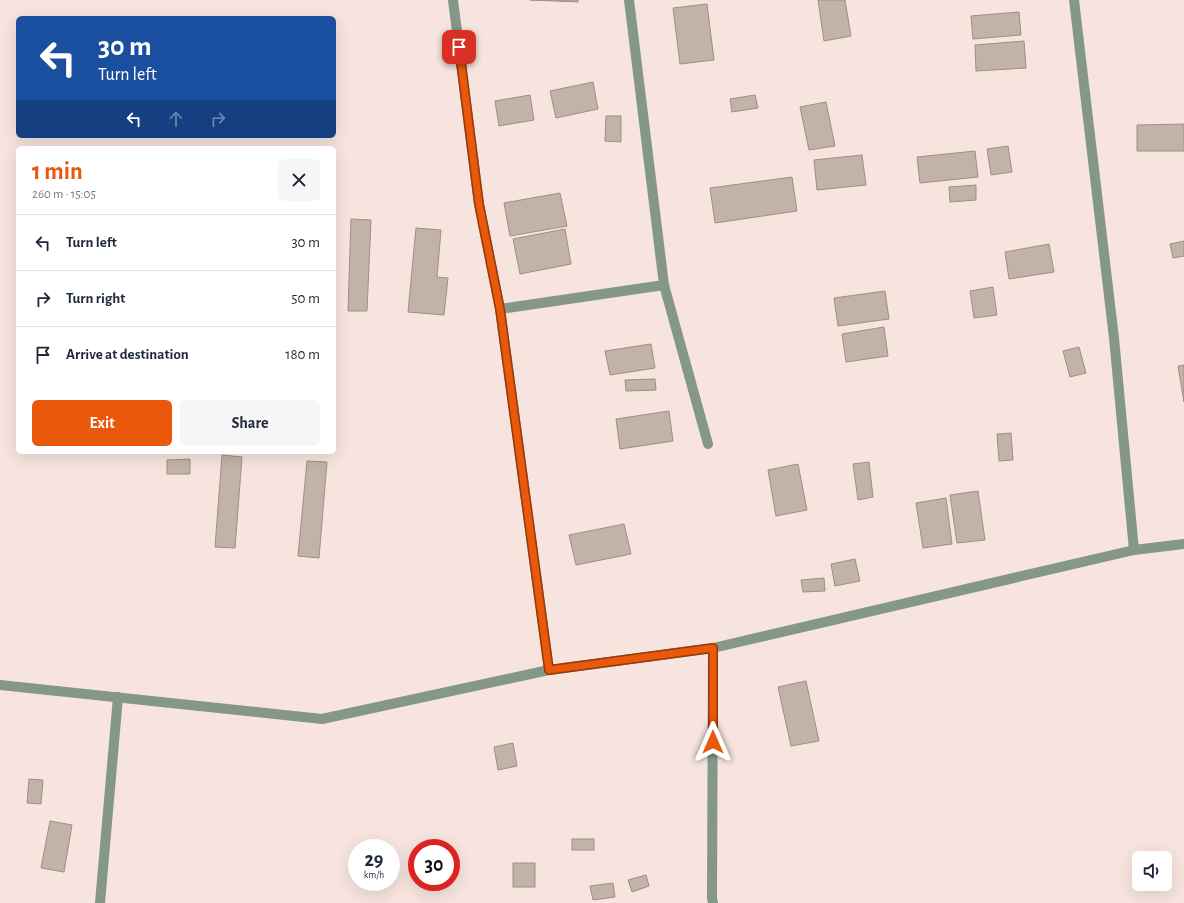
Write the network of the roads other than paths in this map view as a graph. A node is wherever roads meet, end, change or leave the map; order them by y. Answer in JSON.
{"nodes":[{"id":1,"x":453,"y":0,"type":"edge"},
{"id":2,"x":628,"y":0,"type":"edge"},
{"id":3,"x":1074,"y":0,"type":"edge"},
{"id":4,"x":664,"y":285,"type":"junction"},
{"id":5,"x":500,"y":309,"type":"junction"},
{"id":6,"x":708,"y":444,"type":"dead end"},
{"id":7,"x":1184,"y":544,"type":"edge"},
{"id":8,"x":1134,"y":550,"type":"junction"},
{"id":9,"x":713,"y":648,"type":"junction"},
{"id":10,"x":549,"y":670,"type":"junction"},
{"id":11,"x":0,"y":685,"type":"edge"},
{"id":12,"x":118,"y":697,"type":"junction"},
{"id":13,"x":100,"y":903,"type":"edge"},
{"id":14,"x":713,"y":903,"type":"edge"}],
"edges":[{"from":1,"to":5,"type":"street"},
{"from":2,"to":4,"type":"street"},
{"from":3,"to":8,"type":"street"},
{"from":4,"to":5,"type":"street"},
{"from":4,"to":6,"type":"street"},
{"from":5,"to":10,"type":"street"},
{"from":7,"to":8,"type":"street"},
{"from":8,"to":9,"type":"street"},
{"from":9,"to":10,"type":"street"},
{"from":9,"to":14,"type":"street"},
{"from":10,"to":12,"type":"street"},
{"from":11,"to":12,"type":"street"},
{"from":12,"to":13,"type":"street"}]}
